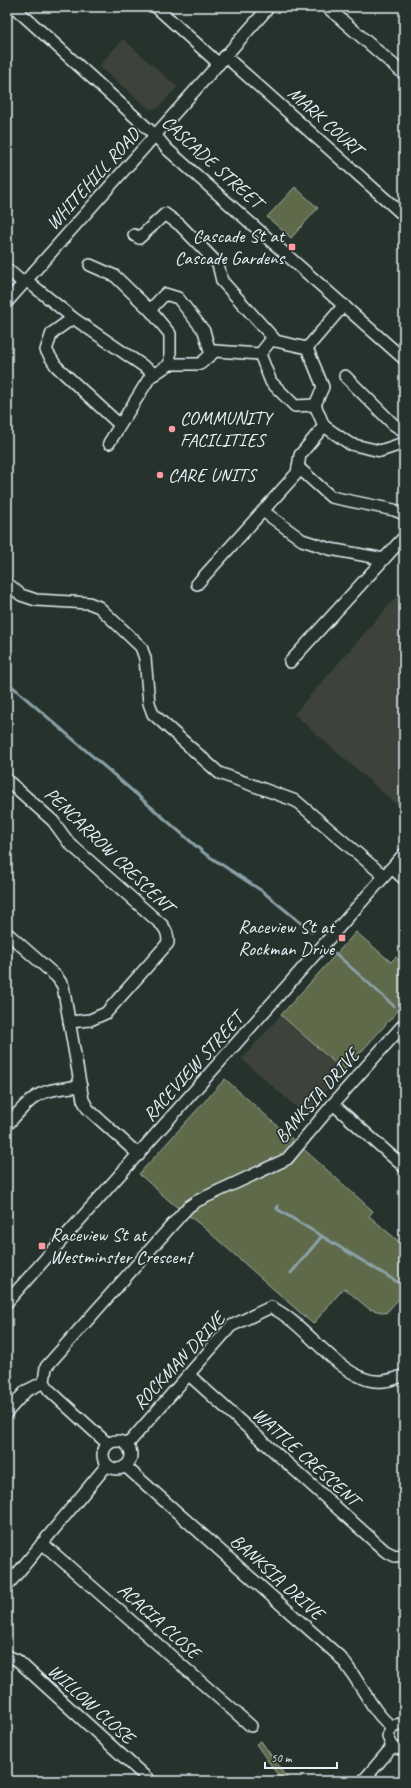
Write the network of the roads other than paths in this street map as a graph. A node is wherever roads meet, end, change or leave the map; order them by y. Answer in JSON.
{"nodes":[{"id":1,"x":14,"y":7,"type":"edge"},
{"id":2,"x":156,"y":7,"type":"edge"},
{"id":3,"x":268,"y":7,"type":"edge"},
{"id":4,"x":327,"y":7,"type":"edge"},
{"id":5,"x":222,"y":60,"type":"junction"},
{"id":6,"x":404,"y":74,"type":"edge"},
{"id":7,"x":156,"y":136,"type":"junction"},
{"id":8,"x":401,"y":213,"type":"dead end"},
{"id":9,"x":134,"y":235,"type":"dead end"},
{"id":10,"x":90,"y":266,"type":"dead end"},
{"id":11,"x":7,"y":269,"type":"edge"},
{"id":12,"x":25,"y":281,"type":"junction"},
{"id":13,"x":7,"y":302,"type":"edge"},
{"id":14,"x":344,"y":305,"type":"junction"},
{"id":15,"x":150,"y":310,"type":"junction"},
{"id":16,"x":73,"y":318,"type":"junction"},
{"id":17,"x":276,"y":341,"type":"junction"},
{"id":18,"x":307,"y":348,"type":"junction"},
{"id":19,"x":260,"y":354,"type":"junction"},
{"id":20,"x":211,"y":355,"type":"junction"},
{"id":21,"x":404,"y":359,"type":"edge"},
{"id":22,"x":170,"y":364,"type":"junction"},
{"id":23,"x":155,"y":374,"type":"junction"},
{"id":24,"x":345,"y":376,"type":"dead end"},
{"id":25,"x":315,"y":405,"type":"junction"},
{"id":26,"x":120,"y":425,"type":"junction"},
{"id":27,"x":324,"y":426,"type":"junction"},
{"id":28,"x":404,"y":431,"type":"edge"},
{"id":29,"x":109,"y":443,"type":"dead end"},
{"id":30,"x":404,"y":443,"type":"edge"},
{"id":31,"x":298,"y":467,"type":"junction"},
{"id":32,"x":263,"y":511,"type":"junction"},
{"id":33,"x":404,"y":514,"type":"edge"},
{"id":34,"x":404,"y":537,"type":"edge"},
{"id":35,"x":384,"y":559,"type":"junction"},
{"id":36,"x":7,"y":583,"type":"edge"},
{"id":37,"x":197,"y":584,"type":"dead end"},
{"id":38,"x":290,"y":662,"type":"dead end"},
{"id":39,"x":7,"y":780,"type":"edge"},
{"id":40,"x":404,"y":854,"type":"edge"},
{"id":41,"x":388,"y":872,"type":"junction"},
{"id":42,"x":404,"y":879,"type":"edge"},
{"id":43,"x":7,"y":933,"type":"edge"},
{"id":44,"x":69,"y":1022,"type":"junction"},
{"id":45,"x":404,"y":1024,"type":"edge"},
{"id":46,"x":81,"y":1086,"type":"junction"},
{"id":47,"x":333,"y":1104,"type":"junction"},
{"id":48,"x":7,"y":1125,"type":"edge"},
{"id":49,"x":139,"y":1155,"type":"junction"},
{"id":50,"x":404,"y":1167,"type":"edge"},
{"id":51,"x":7,"y":1302,"type":"edge"},
{"id":52,"x":189,"y":1374,"type":"junction"},
{"id":53,"x":404,"y":1376,"type":"edge"},
{"id":54,"x":44,"y":1382,"type":"junction"},
{"id":55,"x":7,"y":1412,"type":"edge"},
{"id":56,"x":108,"y":1444,"type":"junction"},
{"id":57,"x":126,"y":1445,"type":"junction"},
{"id":58,"x":107,"y":1465,"type":"junction"},
{"id":59,"x":125,"y":1466,"type":"junction"},
{"id":60,"x":42,"y":1543,"type":"junction"},
{"id":61,"x":404,"y":1555,"type":"edge"},
{"id":62,"x":7,"y":1586,"type":"edge"},
{"id":63,"x":7,"y":1656,"type":"edge"},
{"id":64,"x":404,"y":1723,"type":"edge"},
{"id":65,"x":251,"y":1726,"type":"dead end"},
{"id":66,"x":392,"y":1726,"type":"junction"},
{"id":67,"x":392,"y":1747,"type":"junction"},
{"id":68,"x":404,"y":1750,"type":"edge"},
{"id":69,"x":150,"y":1781,"type":"edge"},
{"id":70,"x":363,"y":1781,"type":"edge"}],
"edges":[{"from":1,"to":7,"type":"street","name":"CASCADE STREET"},
{"from":2,"to":5,"type":"street","name":"MARK COURT"},
{"from":3,"to":5,"type":"street","name":"WHITEHILL ROAD"},
{"from":4,"to":6,"type":"street"},
{"from":5,"to":7,"type":"street","name":"WHITEHILL ROAD"},
{"from":5,"to":8,"type":"street","name":"MARK COURT"},
{"from":7,"to":12,"type":"street","name":"WHITEHILL ROAD"},
{"from":7,"to":14,"type":"street","name":"CASCADE STREET"},
{"from":9,"to":17,"type":"street"},
{"from":10,"to":15,"type":"street"},
{"from":11,"to":12,"type":"street"},
{"from":12,"to":13,"type":"street","name":"WHITEHILL ROAD"},
{"from":12,"to":16,"type":"street"},
{"from":14,"to":18,"type":"street"},
{"from":14,"to":21,"type":"street","name":"CASCADE STREET"},
{"from":15,"to":20,"type":"street"},
{"from":15,"to":22,"type":"street"},
{"from":16,"to":23,"type":"street"},
{"from":16,"to":26,"type":"street"},
{"from":17,"to":18,"type":"street"},
{"from":17,"to":19,"type":"street"},
{"from":18,"to":25,"type":"street"},
{"from":19,"to":20,"type":"street"},
{"from":19,"to":25,"type":"street"},
{"from":20,"to":22,"type":"street"},
{"from":22,"to":23,"type":"street"},
{"from":23,"to":26,"type":"street"},
{"from":24,"to":28,"type":"street"},
{"from":25,"to":27,"type":"street"},
{"from":26,"to":29,"type":"street"},
{"from":27,"to":30,"type":"street"},
{"from":27,"to":31,"type":"street"},
{"from":31,"to":32,"type":"street"},
{"from":31,"to":33,"type":"street"},
{"from":32,"to":35,"type":"street"},
{"from":32,"to":37,"type":"street"},
{"from":34,"to":35,"type":"street"},
{"from":35,"to":38,"type":"street"},
{"from":36,"to":41,"type":"street"},
{"from":39,"to":44,"type":"street","name":"PENCARROW CRESCENT"},
{"from":40,"to":41,"type":"street","name":"RACEVIEW STREET"},
{"from":41,"to":42,"type":"street"},
{"from":41,"to":49,"type":"street","name":"RACEVIEW STREET"},
{"from":43,"to":44,"type":"street"},
{"from":44,"to":46,"type":"street"},
{"from":45,"to":47,"type":"street","name":"BANKSIA DRIVE"},
{"from":46,"to":48,"type":"street"},
{"from":46,"to":49,"type":"street"},
{"from":47,"to":50,"type":"street"},
{"from":47,"to":54,"type":"street","name":"BANKSIA DRIVE"},
{"from":49,"to":51,"type":"street","name":"RACEVIEW STREET"},
{"from":52,"to":53,"type":"street","name":"ROCKMAN DRIVE"},
{"from":52,"to":57,"type":"street","name":"ROCKMAN DRIVE"},
{"from":52,"to":61,"type":"street","name":"WATTLE CRESCENT"},
{"from":54,"to":55,"type":"street"},
{"from":54,"to":56,"type":"street"},
{"from":56,"to":57,"type":"street"},
{"from":56,"to":58,"type":"street"},
{"from":57,"to":59,"type":"street"},
{"from":58,"to":59,"type":"street"},
{"from":58,"to":60,"type":"street"},
{"from":59,"to":66,"type":"street","name":"BANKSIA DRIVE"},
{"from":60,"to":62,"type":"street"},
{"from":60,"to":65,"type":"street","name":"ACACIA CLOSE"},
{"from":63,"to":69,"type":"street","name":"WILLOW CLOSE"},
{"from":64,"to":66,"type":"street"},
{"from":66,"to":67,"type":"street"},
{"from":67,"to":68,"type":"street"},
{"from":67,"to":70,"type":"street"}]}
